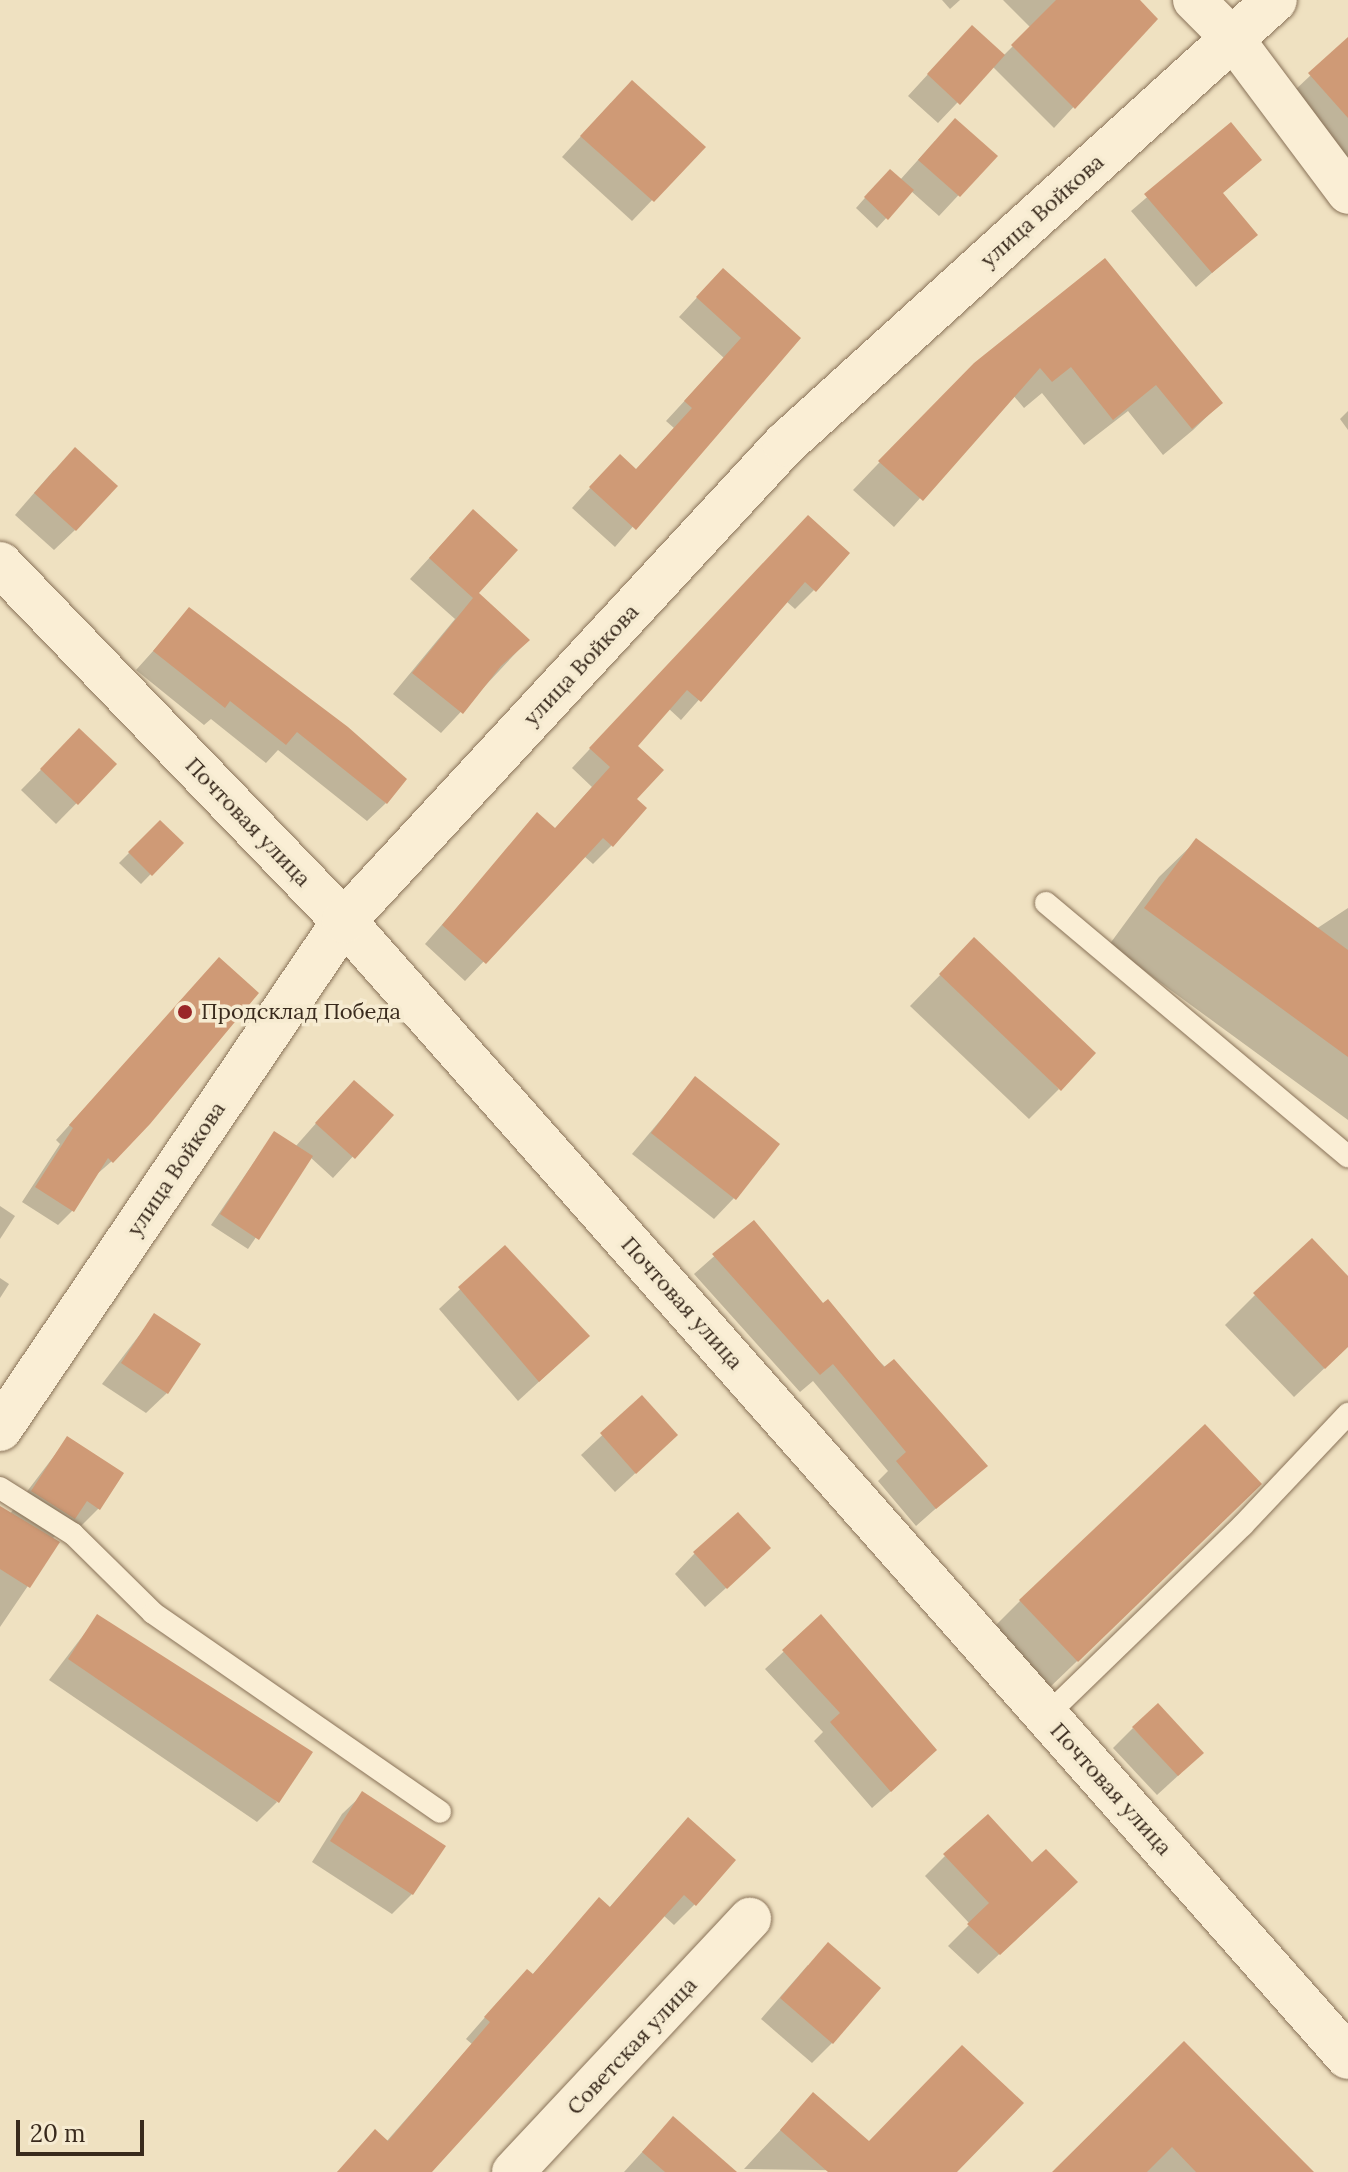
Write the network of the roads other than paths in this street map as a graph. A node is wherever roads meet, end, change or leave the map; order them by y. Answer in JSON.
{"nodes":[{"id":1,"x":1194,"y":0,"type":"edge"},
{"id":2,"x":1275,"y":0,"type":"edge"},
{"id":3,"x":1233,"y":39,"type":"junction"},
{"id":4,"x":1348,"y":193,"type":"edge"},
{"id":5,"x":0,"y":564,"type":"edge"},
{"id":6,"x":1046,"y":903,"type":"dead end"},
{"id":7,"x":344,"y":921,"type":"junction"},
{"id":8,"x":1348,"y":1156,"type":"edge"},
{"id":9,"x":1348,"y":1414,"type":"edge"},
{"id":10,"x":0,"y":1429,"type":"edge"},
{"id":11,"x":0,"y":1488,"type":"edge"},
{"id":12,"x":1046,"y":1716,"type":"junction"},
{"id":13,"x":440,"y":1812,"type":"dead end"},
{"id":14,"x":750,"y":1919,"type":"dead end"},
{"id":15,"x":1348,"y":2057,"type":"edge"},
{"id":16,"x":513,"y":2172,"type":"edge"}],
"edges":[{"from":1,"to":3,"type":"street"},
{"from":2,"to":3,"type":"main road","name":"улица Войкова"},
{"from":3,"to":4,"type":"street"},
{"from":3,"to":7,"type":"main road","name":"улица Войкова"},
{"from":5,"to":7,"type":"main road","name":"Почтовая улица"},
{"from":6,"to":8,"type":"lane"},
{"from":7,"to":10,"type":"main road","name":"улица Войкова"},
{"from":7,"to":12,"type":"main road","name":"Почтовая улица"},
{"from":9,"to":12,"type":"lane"},
{"from":11,"to":13,"type":"lane"},
{"from":12,"to":15,"type":"main road","name":"Почтовая улица"},
{"from":14,"to":16,"type":"street","name":"Советская улица"}]}
